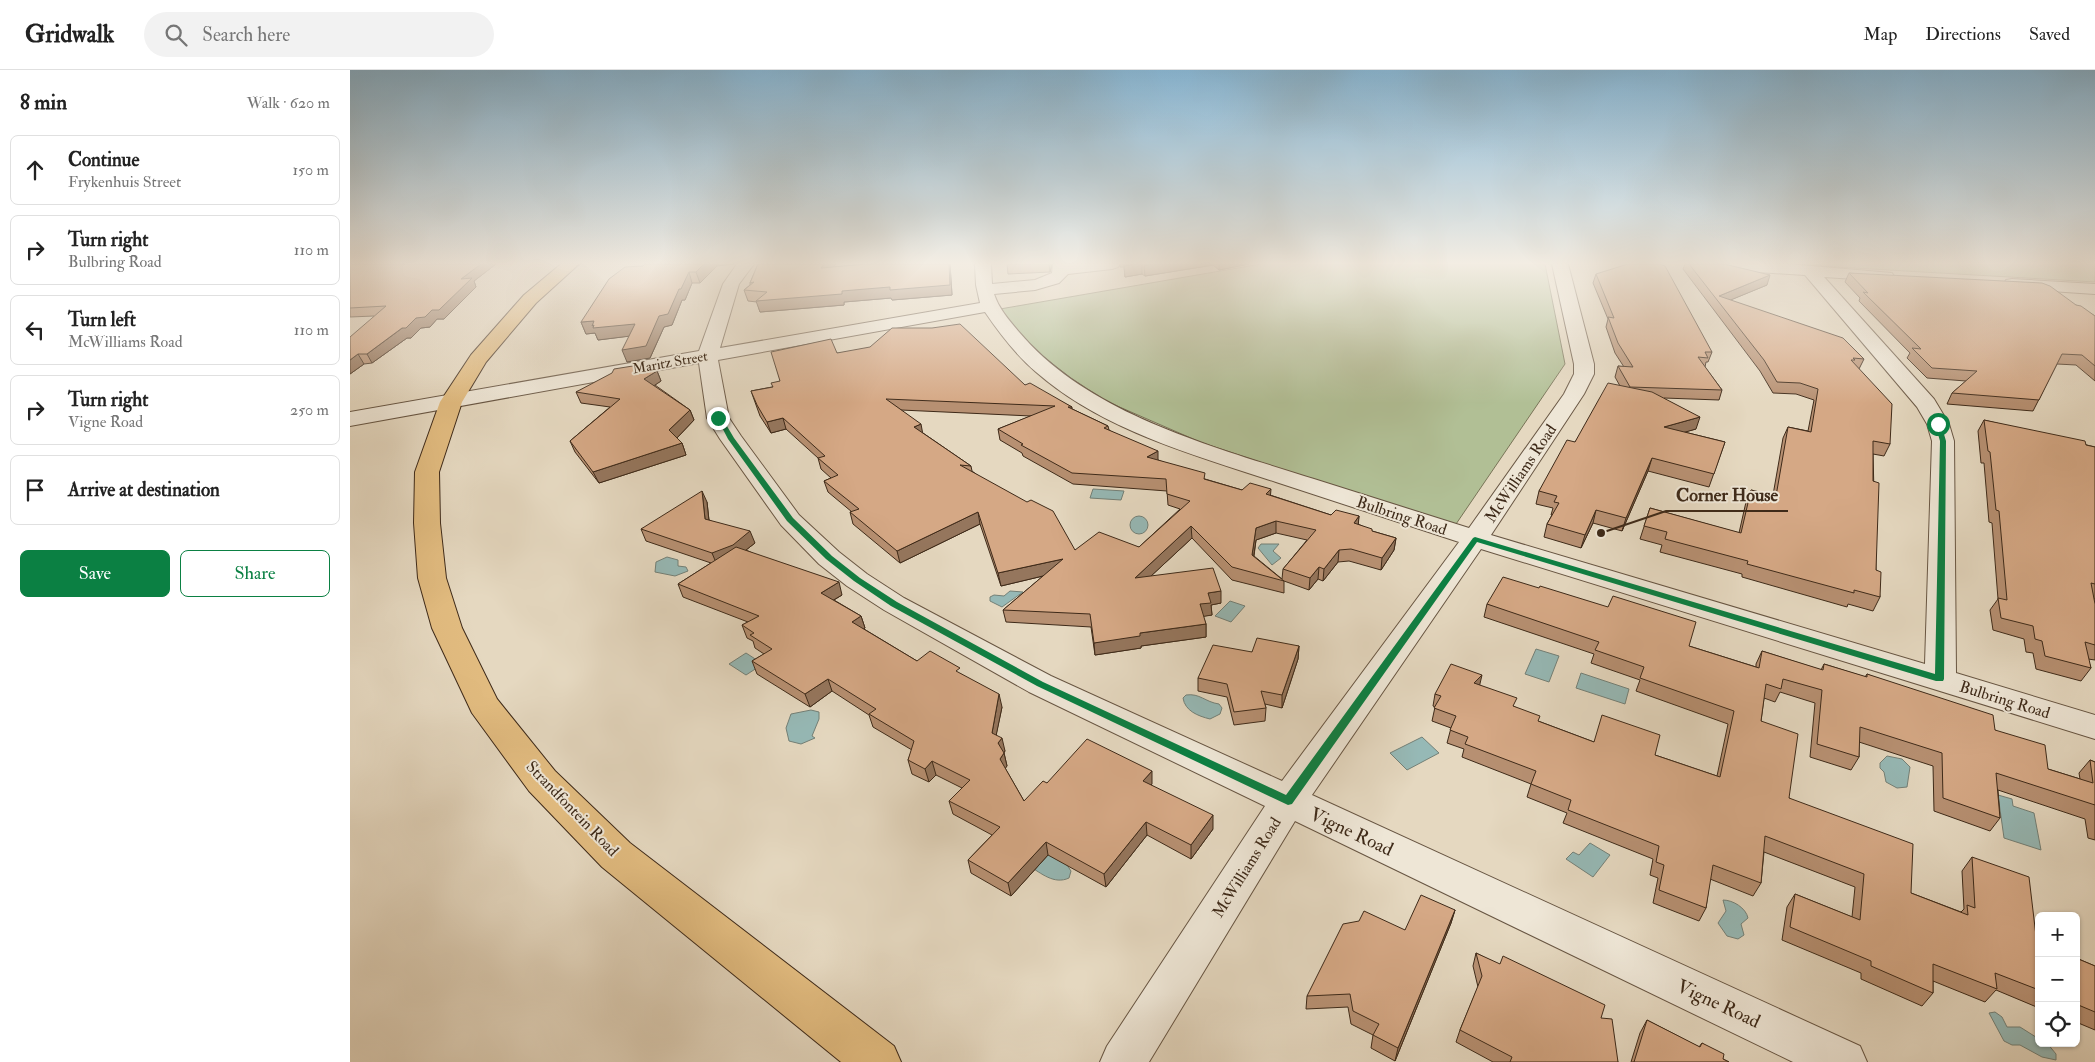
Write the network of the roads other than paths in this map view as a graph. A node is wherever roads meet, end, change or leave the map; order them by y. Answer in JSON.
{"nodes":[{"id":1,"x":520,"y":310,"type":"edge"},
{"id":2,"x":721,"y":310,"type":"edge"},
{"id":3,"x":928,"y":310,"type":"edge"},
{"id":4,"x":996,"y":310,"type":"edge"},
{"id":5,"x":1570,"y":310,"type":"edge"},
{"id":6,"x":1844,"y":310,"type":"edge"},
{"id":7,"x":708,"y":355,"type":"junction"},
{"id":8,"x":451,"y":402,"type":"junction"},
{"id":9,"x":350,"y":419,"type":"edge"},
{"id":10,"x":1475,"y":539,"type":"junction"},
{"id":11,"x":1940,"y":679,"type":"junction"},
{"id":12,"x":2095,"y":727,"type":"edge"},
{"id":13,"x":1288,"y":801,"type":"junction"},
{"id":14,"x":878,"y":1062,"type":"edge"},
{"id":15,"x":1123,"y":1062,"type":"edge"},
{"id":16,"x":1844,"y":1062,"type":"edge"}],
"edges":[{"from":1,"to":8,"type":"main road","name":"Strandfontein Road"},
{"from":2,"to":7,"type":"street","name":"Vigne Road"},
{"from":3,"to":7,"type":"street","name":"Maritz Street"},
{"from":4,"to":10,"type":"street","name":"Bulbring Road"},
{"from":5,"to":10,"type":"street","name":"McWilliams Road"},
{"from":6,"to":11,"type":"street"},
{"from":7,"to":8,"type":"street","name":"Maritz Street"},
{"from":7,"to":13,"type":"street","name":"Vigne Road"},
{"from":8,"to":9,"type":"street","name":"Maritz Street"},
{"from":8,"to":14,"type":"main road","name":"Strandfontein Road"},
{"from":10,"to":11,"type":"street","name":"Bulbring Road"},
{"from":10,"to":13,"type":"street","name":"McWilliams Road"},
{"from":11,"to":12,"type":"street","name":"Bulbring Road"},
{"from":13,"to":15,"type":"street","name":"McWilliams Road"},
{"from":13,"to":16,"type":"street","name":"Vigne Road"}]}
